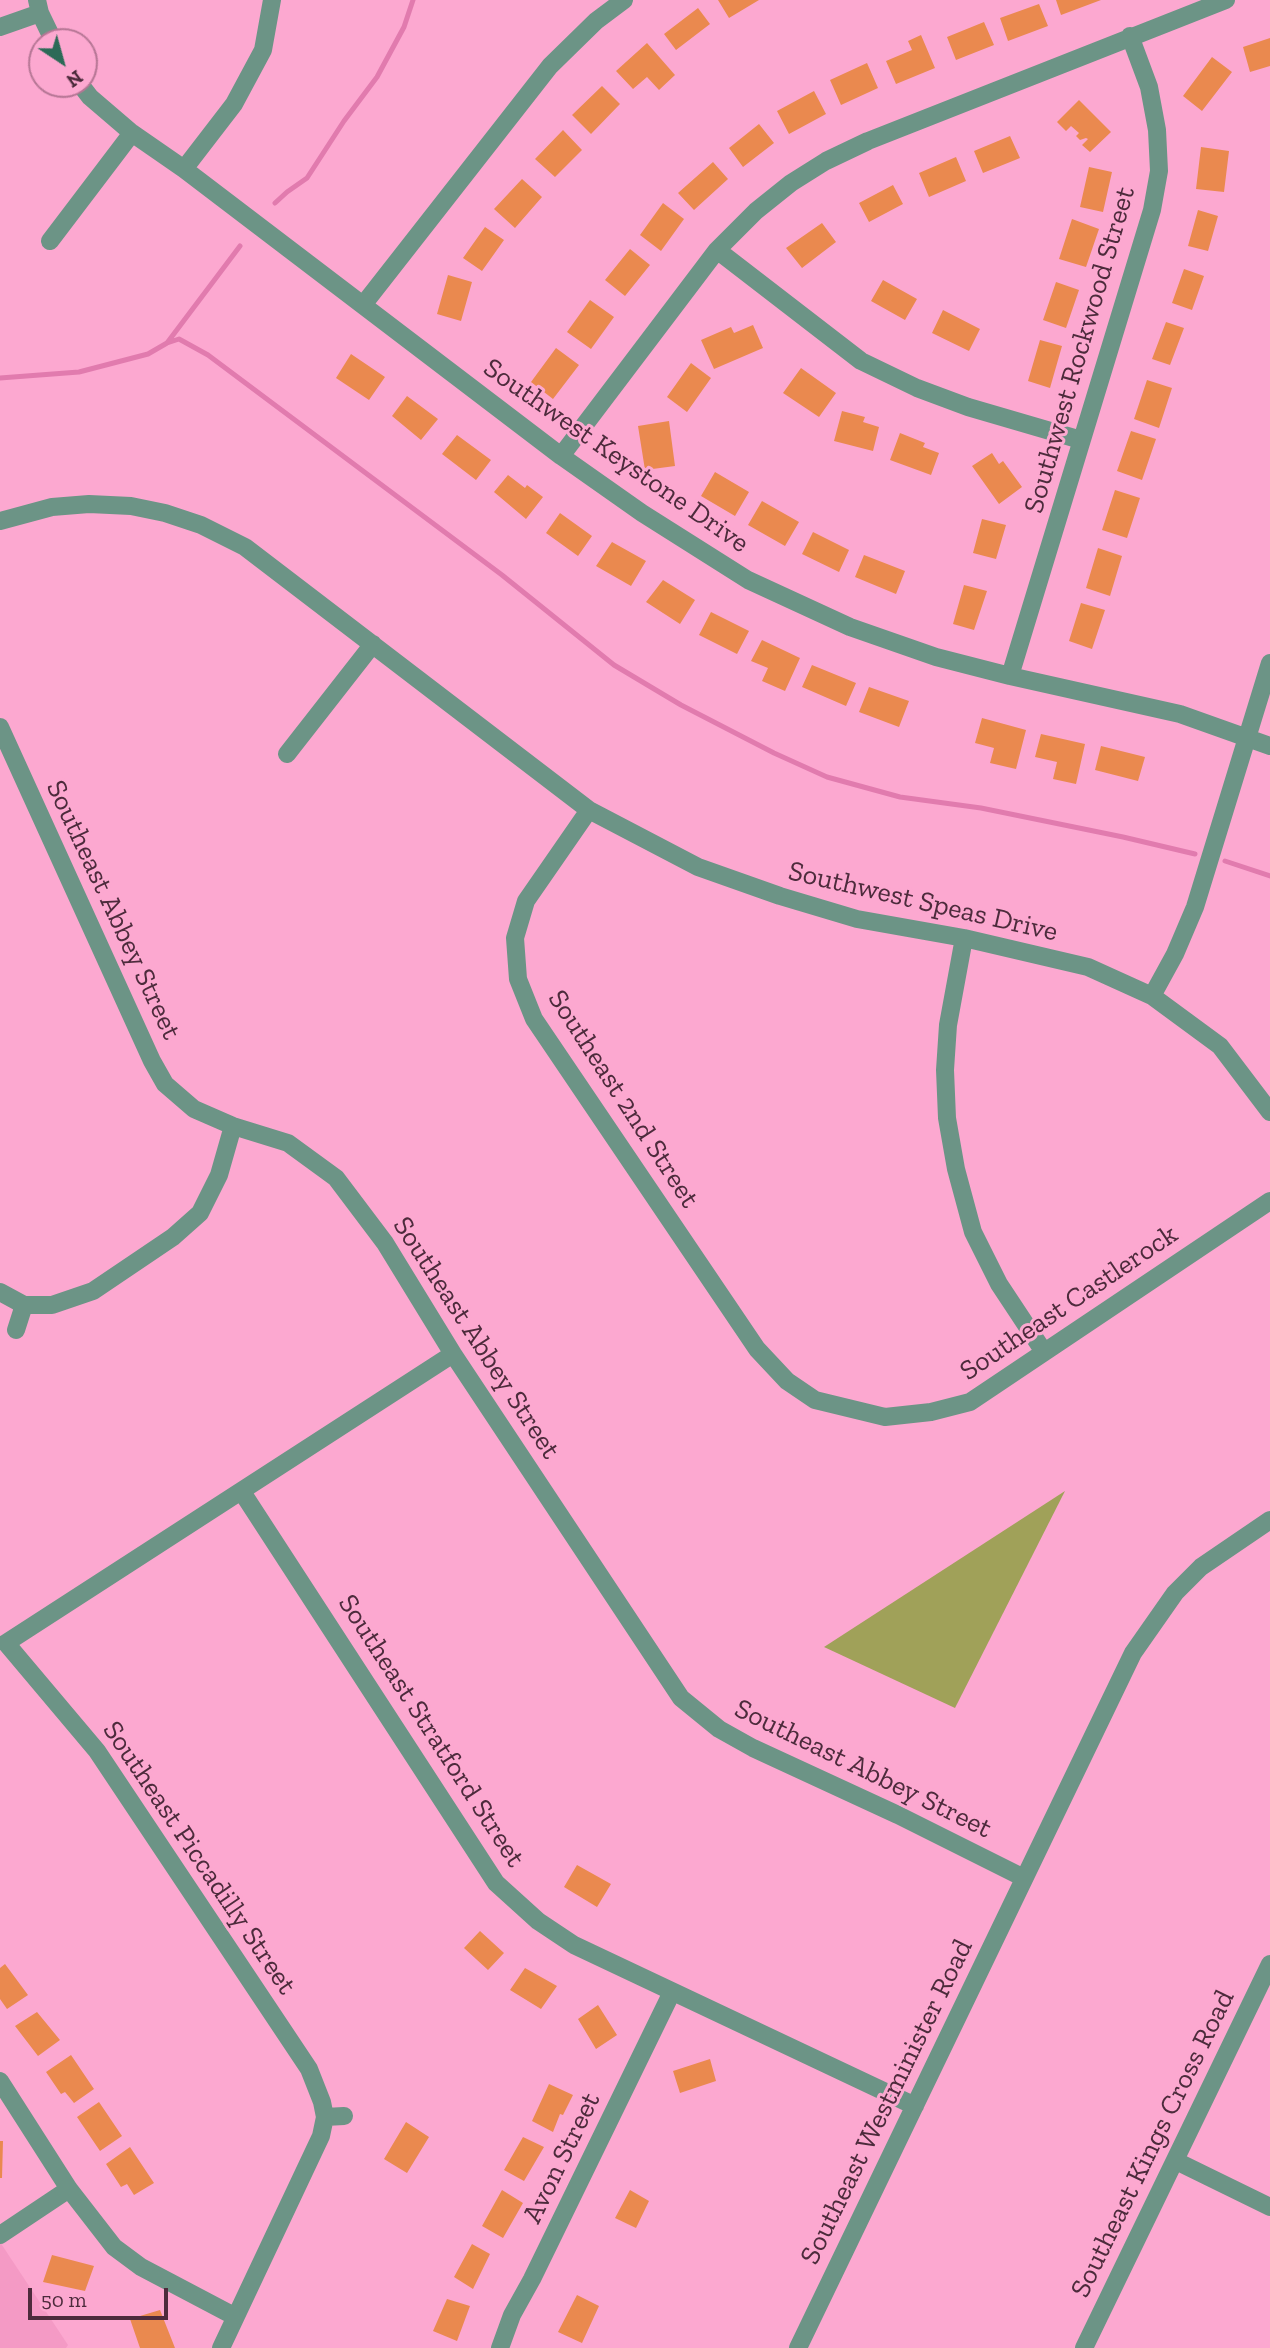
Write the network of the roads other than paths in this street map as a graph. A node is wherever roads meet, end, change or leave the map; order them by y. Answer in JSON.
{"nodes":[{"id":1,"x":272,"y":0,"type":"edge"},
{"id":2,"x":624,"y":0,"type":"edge"},
{"id":3,"x":1226,"y":0,"type":"edge"},
{"id":4,"x":38,"y":7,"type":"edge"},
{"id":5,"x":0,"y":27,"type":"edge"},
{"id":6,"x":48,"y":28,"type":"edge"},
{"id":7,"x":1130,"y":36,"type":"junction"},
{"id":8,"x":91,"y":98,"type":"edge"},
{"id":9,"x":132,"y":133,"type":"junction"},
{"id":10,"x":184,"y":169,"type":"junction"},
{"id":11,"x":50,"y":241,"type":"dead end"},
{"id":12,"x":717,"y":250,"type":"junction"},
{"id":13,"x":363,"y":305,"type":"junction"},
{"id":14,"x":1081,"y":440,"type":"junction"},
{"id":15,"x":561,"y":456,"type":"junction"},
{"id":16,"x":0,"y":522,"type":"edge"},
{"id":17,"x":373,"y":644,"type":"junction"},
{"id":18,"x":1270,"y":663,"type":"edge"},
{"id":19,"x":1010,"y":676,"type":"junction"},
{"id":20,"x":0,"y":726,"type":"edge"},
{"id":21,"x":1247,"y":737,"type":"junction"},
{"id":22,"x":1270,"y":746,"type":"edge"},
{"id":23,"x":287,"y":754,"type":"dead end"},
{"id":24,"x":589,"y":810,"type":"junction"},
{"id":25,"x":964,"y":938,"type":"junction"},
{"id":26,"x":1152,"y":996,"type":"junction"},
{"id":27,"x":1270,"y":1112,"type":"edge"},
{"id":28,"x":233,"y":1126,"type":"junction"},
{"id":29,"x":1270,"y":1201,"type":"edge"},
{"id":30,"x":0,"y":1292,"type":"edge"},
{"id":31,"x":24,"y":1305,"type":"junction"},
{"id":32,"x":16,"y":1330,"type":"dead end"},
{"id":33,"x":1044,"y":1352,"type":"junction"},
{"id":34,"x":453,"y":1354,"type":"junction"},
{"id":35,"x":773,"y":1366,"type":"joint"},
{"id":36,"x":242,"y":1492,"type":"junction"},
{"id":37,"x":1270,"y":1520,"type":"edge"},
{"id":38,"x":1024,"y":1878,"type":"junction"},
{"id":39,"x":1270,"y":1964,"type":"edge"},
{"id":40,"x":672,"y":1992,"type":"junction"},
{"id":41,"x":0,"y":2081,"type":"edge"},
{"id":42,"x":915,"y":2106,"type":"junction"},
{"id":43,"x":344,"y":2116,"type":"dead end"},
{"id":44,"x":325,"y":2117,"type":"junction"},
{"id":45,"x":1176,"y":2161,"type":"junction"},
{"id":46,"x":69,"y":2189,"type":"junction"},
{"id":47,"x":1270,"y":2207,"type":"edge"},
{"id":48,"x":0,"y":2235,"type":"edge"},
{"id":49,"x":234,"y":2316,"type":"junction"},
{"id":50,"x":221,"y":2348,"type":"edge"},
{"id":51,"x":500,"y":2348,"type":"edge"},
{"id":52,"x":798,"y":2348,"type":"edge"},
{"id":53,"x":1084,"y":2348,"type":"edge"}],
"edges":[{"from":1,"to":10,"type":"street"},
{"from":2,"to":13,"type":"street"},
{"from":3,"to":7,"type":"street"},
{"from":4,"to":5,"type":"street"},
{"from":4,"to":6,"type":"street"},
{"from":7,"to":12,"type":"street"},
{"from":7,"to":14,"type":"street","name":"Southwest Rockwood Street"},
{"from":8,"to":9,"type":"street","name":"Southwest Keystone Drive"},
{"from":9,"to":10,"type":"street","name":"Southwest Keystone Drive"},
{"from":9,"to":11,"type":"street"},
{"from":10,"to":13,"type":"street","name":"Southwest Keystone Drive"},
{"from":12,"to":14,"type":"street"},
{"from":12,"to":15,"type":"street"},
{"from":13,"to":15,"type":"street","name":"Southwest Keystone Drive"},
{"from":14,"to":19,"type":"street","name":"Southwest Rockwood Street"},
{"from":15,"to":19,"type":"street","name":"Southwest Keystone Drive"},
{"from":16,"to":17,"type":"street","name":"Southwest Speas Drive"},
{"from":17,"to":23,"type":"street"},
{"from":17,"to":24,"type":"street","name":"Southwest Speas Drive"},
{"from":18,"to":21,"type":"street"},
{"from":19,"to":21,"type":"street","name":"Southwest Keystone Drive"},
{"from":20,"to":28,"type":"street","name":"Southeast Abbey Street"},
{"from":21,"to":22,"type":"street","name":"Southwest Keystone Drive"},
{"from":21,"to":26,"type":"street"},
{"from":24,"to":25,"type":"street","name":"Southwest Speas Drive"},
{"from":24,"to":35,"type":"street","name":"Southeast 2nd Street"},
{"from":25,"to":26,"type":"street","name":"Southwest Speas Drive"},
{"from":25,"to":33,"type":"street"},
{"from":26,"to":27,"type":"street","name":"Southwest Speas Drive"},
{"from":28,"to":31,"type":"street"},
{"from":28,"to":34,"type":"street","name":"Southeast Abbey Street"},
{"from":29,"to":33,"type":"street","name":"Southeast Castlerock"},
{"from":30,"to":31,"type":"street"},
{"from":31,"to":32,"type":"street"},
{"from":33,"to":35,"type":"street","name":"Southeast Castlerock"},
{"from":34,"to":36,"type":"street"},
{"from":34,"to":38,"type":"street","name":"Southeast Abbey Street"},
{"from":36,"to":40,"type":"street","name":"Southeast Stratford Street"},
{"from":36,"to":44,"type":"street","name":"Southeast Piccadilly Street"},
{"from":37,"to":38,"type":"street","name":"Southeast Westminister Road"},
{"from":38,"to":42,"type":"street","name":"Southeast Westminister Road"},
{"from":39,"to":45,"type":"street","name":"Southeast Kings Cross Road"},
{"from":40,"to":42,"type":"street","name":"Southeast Stratford Street"},
{"from":40,"to":51,"type":"street","name":"Avon Street"},
{"from":41,"to":46,"type":"street"},
{"from":42,"to":52,"type":"street","name":"Southeast Westminister Road"},
{"from":43,"to":44,"type":"street"},
{"from":44,"to":49,"type":"street"},
{"from":45,"to":47,"type":"street"},
{"from":45,"to":53,"type":"street","name":"Southeast Kings Cross Road"},
{"from":46,"to":48,"type":"street"},
{"from":46,"to":49,"type":"street"},
{"from":49,"to":50,"type":"street"}]}
